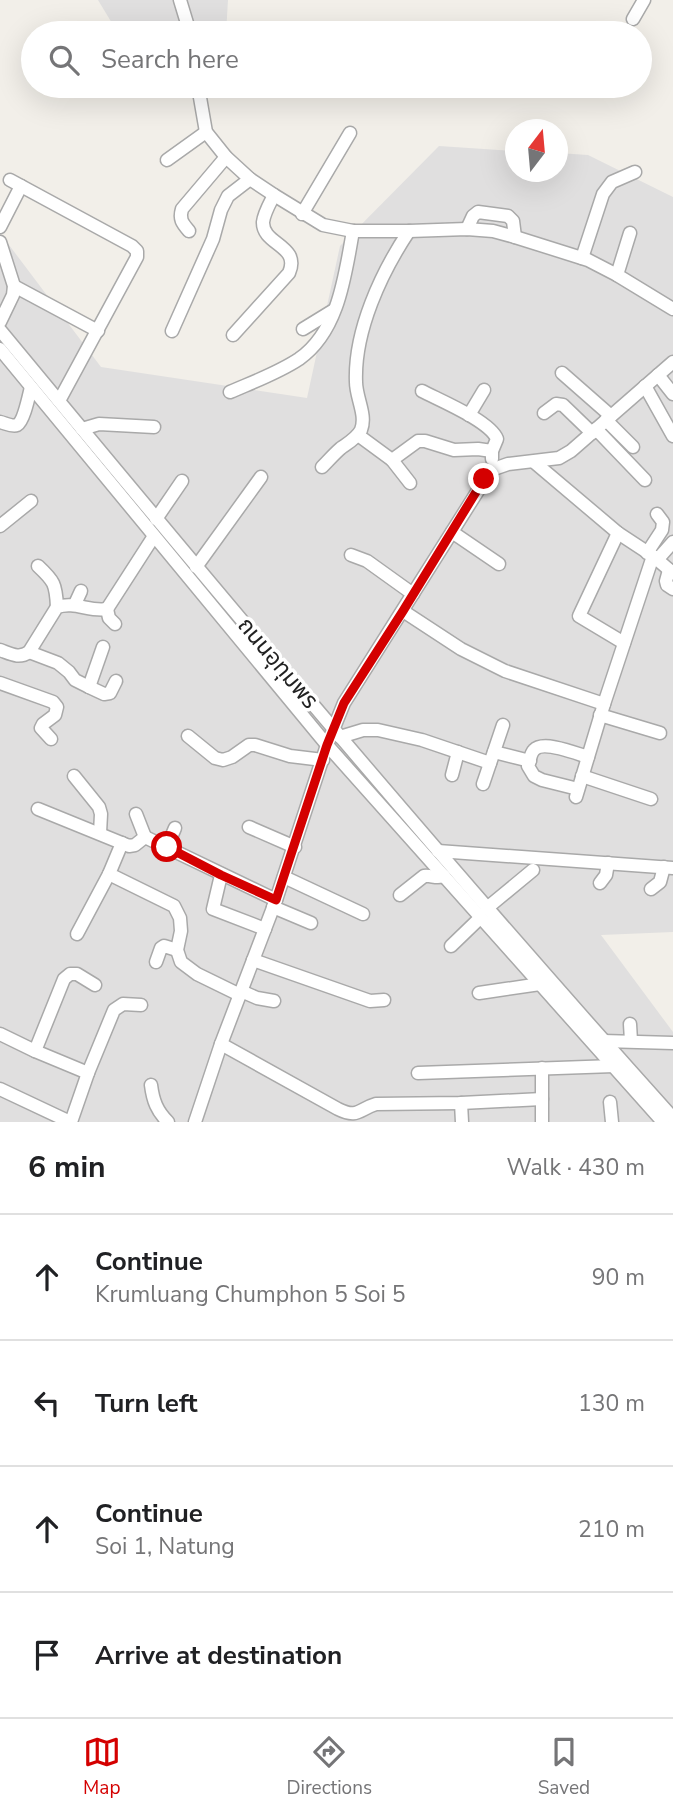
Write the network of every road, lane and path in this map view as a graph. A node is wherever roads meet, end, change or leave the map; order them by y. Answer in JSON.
{"nodes":[{"id":1,"x":180,"y":0,"type":"edge"},
{"id":2,"x":644,"y":0,"type":"edge"},
{"id":3,"x":633,"y":19,"type":"dead end"},
{"id":4,"x":186,"y":21,"type":"edge"},
{"id":5,"x":200,"y":98,"type":"edge"},
{"id":6,"x":206,"y":132,"type":"junction"},
{"id":7,"x":350,"y":133,"type":"dead end"},
{"id":8,"x":226,"y":158,"type":"junction"},
{"id":9,"x":167,"y":160,"type":"dead end"},
{"id":10,"x":635,"y":172,"type":"dead end"},
{"id":11,"x":250,"y":179,"type":"junction"},
{"id":12,"x":274,"y":195,"type":"junction"},
{"id":13,"x":303,"y":214,"type":"junction"},
{"id":14,"x":0,"y":227,"type":"edge"},
{"id":15,"x":353,"y":230,"type":"junction"},
{"id":16,"x":189,"y":231,"type":"dead end"},
{"id":17,"x":408,"y":231,"type":"junction"},
{"id":18,"x":630,"y":233,"type":"dead end"},
{"id":19,"x":0,"y":242,"type":"edge"},
{"id":20,"x":582,"y":258,"type":"junction"},
{"id":21,"x":617,"y":275,"type":"junction"},
{"id":22,"x":14,"y":286,"type":"junction"},
{"id":23,"x":334,"y":309,"type":"junction"},
{"id":24,"x":673,"y":309,"type":"edge"},
{"id":25,"x":0,"y":322,"type":"edge"},
{"id":26,"x":303,"y":329,"type":"dead end"},
{"id":27,"x":0,"y":330,"type":"edge"},
{"id":28,"x":97,"y":331,"type":"junction"},
{"id":29,"x":172,"y":331,"type":"dead end"},
{"id":30,"x":233,"y":335,"type":"dead end"},
{"id":31,"x":0,"y":349,"type":"edge"},
{"id":32,"x":673,"y":362,"type":"edge"},
{"id":33,"x":562,"y":373,"type":"dead end"},
{"id":34,"x":659,"y":375,"type":"junction"},
{"id":35,"x":645,"y":386,"type":"junction"},
{"id":36,"x":31,"y":387,"type":"junction"},
{"id":37,"x":484,"y":390,"type":"dead end"},
{"id":38,"x":422,"y":391,"type":"dead end"},
{"id":39,"x":230,"y":393,"type":"dead end"},
{"id":40,"x":673,"y":394,"type":"edge"},
{"id":41,"x":59,"y":401,"type":"junction"},
{"id":42,"x":544,"y":413,"type":"dead end"},
{"id":43,"x":469,"y":415,"type":"junction"},
{"id":44,"x":0,"y":422,"type":"edge"},
{"id":45,"x":602,"y":424,"type":"junction"},
{"id":46,"x":154,"y":427,"type":"dead end"},
{"id":47,"x":82,"y":429,"type":"junction"},
{"id":48,"x":358,"y":435,"type":"junction"},
{"id":49,"x":673,"y":436,"type":"edge"},
{"id":50,"x":633,"y":447,"type":"dead end"},
{"id":51,"x":492,"y":451,"type":"junction"},
{"id":52,"x":392,"y":460,"type":"junction"},
{"id":53,"x":534,"y":461,"type":"junction"},
{"id":54,"x":322,"y":467,"type":"dead end"},
{"id":55,"x":491,"y":470,"type":"junction"},
{"id":56,"x":261,"y":477,"type":"dead end"},
{"id":57,"x":645,"y":480,"type":"dead end"},
{"id":58,"x":182,"y":481,"type":"dead end"},
{"id":59,"x":410,"y":483,"type":"dead end"},
{"id":60,"x":31,"y":501,"type":"dead end"},
{"id":61,"x":657,"y":514,"type":"dead end"},
{"id":62,"x":156,"y":519,"type":"junction"},
{"id":63,"x":0,"y":526,"type":"edge"},
{"id":64,"x":452,"y":532,"type":"junction"},
{"id":65,"x":618,"y":533,"type":"junction"},
{"id":66,"x":154,"y":536,"type":"junction"},
{"id":67,"x":673,"y":542,"type":"edge"},
{"id":68,"x":351,"y":555,"type":"dead end"},
{"id":69,"x":653,"y":556,"type":"junction"},
{"id":70,"x":499,"y":564,"type":"dead end"},
{"id":71,"x":38,"y":566,"type":"dead end"},
{"id":72,"x":196,"y":567,"type":"junction"},
{"id":73,"x":671,"y":572,"type":"edge"},
{"id":74,"x":673,"y":589,"type":"edge"},
{"id":75,"x":81,"y":591,"type":"dead end"},
{"id":76,"x":413,"y":594,"type":"junction"},
{"id":77,"x":75,"y":604,"type":"junction"},
{"id":78,"x":57,"y":607,"type":"junction"},
{"id":79,"x":107,"y":609,"type":"junction"},
{"id":80,"x":403,"y":611,"type":"junction"},
{"id":81,"x":115,"y":624,"type":"dead end"},
{"id":82,"x":624,"y":643,"type":"junction"},
{"id":83,"x":103,"y":647,"type":"dead end"},
{"id":84,"x":0,"y":650,"type":"edge"},
{"id":85,"x":29,"y":652,"type":"junction"},
{"id":86,"x":116,"y":681,"type":"dead end"},
{"id":87,"x":0,"y":683,"type":"edge"},
{"id":88,"x":89,"y":687,"type":"junction"},
{"id":89,"x":602,"y":709,"type":"junction"},
{"id":90,"x":503,"y":724,"type":"dead end"},
{"id":91,"x":337,"y":733,"type":"junction"},
{"id":92,"x":660,"y":733,"type":"dead end"},
{"id":93,"x":188,"y":736,"type":"dead end"},
{"id":94,"x":51,"y":738,"type":"dead end"},
{"id":95,"x":327,"y":745,"type":"junction"},
{"id":96,"x":458,"y":752,"type":"junction"},
{"id":97,"x":588,"y":757,"type":"junction"},
{"id":98,"x":492,"y":758,"type":"junction"},
{"id":99,"x":323,"y":760,"type":"junction"},
{"id":100,"x":530,"y":761,"type":"junction"},
{"id":101,"x":452,"y":775,"type":"dead end"},
{"id":102,"x":74,"y":776,"type":"dead end"},
{"id":103,"x":484,"y":783,"type":"dead end"},
{"id":104,"x":578,"y":787,"type":"junction"},
{"id":105,"x":651,"y":799,"type":"dead end"},
{"id":106,"x":38,"y":808,"type":"dead end"},
{"id":107,"x":136,"y":814,"type":"dead end"},
{"id":108,"x":249,"y":827,"type":"dead end"},
{"id":109,"x":174,"y":828,"type":"dead end"},
{"id":110,"x":100,"y":833,"type":"junction"},
{"id":111,"x":145,"y":837,"type":"junction"},
{"id":112,"x":122,"y":843,"type":"junction"},
{"id":113,"x":167,"y":847,"type":"junction"},
{"id":114,"x":295,"y":847,"type":"junction"},
{"id":115,"x":438,"y":851,"type":"junction"},
{"id":116,"x":608,"y":863,"type":"junction"},
{"id":117,"x":669,"y":867,"type":"edge"},
{"id":118,"x":533,"y":870,"type":"dead end"},
{"id":119,"x":109,"y":874,"type":"junction"},
{"id":120,"x":221,"y":875,"type":"junction"},
{"id":121,"x":444,"y":876,"type":"junction"},
{"id":122,"x":284,"y":877,"type":"junction"},
{"id":123,"x":600,"y":883,"type":"dead end"},
{"id":124,"x":651,"y":889,"type":"dead end"},
{"id":125,"x":400,"y":895,"type":"dead end"},
{"id":126,"x":274,"y":904,"type":"junction"},
{"id":127,"x":484,"y":913,"type":"junction"},
{"id":128,"x":363,"y":914,"type":"dead end"},
{"id":129,"x":312,"y":923,"type":"dead end"},
{"id":130,"x":265,"y":929,"type":"junction"},
{"id":131,"x":77,"y":934,"type":"dead end"},
{"id":132,"x":451,"y":946,"type":"dead end"},
{"id":133,"x":177,"y":950,"type":"junction"},
{"id":134,"x":253,"y":960,"type":"junction"},
{"id":135,"x":156,"y":962,"type":"dead end"},
{"id":136,"x":95,"y":985,"type":"dead end"},
{"id":137,"x":540,"y":985,"type":"junction"},
{"id":138,"x":240,"y":993,"type":"junction"},
{"id":139,"x":479,"y":993,"type":"dead end"},
{"id":140,"x":384,"y":1000,"type":"dead end"},
{"id":141,"x":274,"y":1001,"type":"dead end"},
{"id":142,"x":141,"y":1005,"type":"dead end"},
{"id":143,"x":630,"y":1024,"type":"dead end"},
{"id":144,"x":0,"y":1034,"type":"edge"},
{"id":145,"x":603,"y":1041,"type":"junction"},
{"id":146,"x":631,"y":1041,"type":"junction"},
{"id":147,"x":673,"y":1042,"type":"edge"},
{"id":148,"x":221,"y":1044,"type":"junction"},
{"id":149,"x":35,"y":1051,"type":"junction"},
{"id":150,"x":614,"y":1066,"type":"junction"},
{"id":151,"x":542,"y":1068,"type":"junction"},
{"id":152,"x":88,"y":1073,"type":"junction"},
{"id":153,"x":418,"y":1073,"type":"dead end"},
{"id":154,"x":151,"y":1085,"type":"dead end"},
{"id":155,"x":0,"y":1089,"type":"edge"},
{"id":156,"x":542,"y":1099,"type":"junction"},
{"id":157,"x":610,"y":1102,"type":"dead end"},
{"id":158,"x":461,"y":1103,"type":"junction"},
{"id":159,"x":197,"y":1118,"type":"edge"},
{"id":160,"x":673,"y":1118,"type":"edge"},
{"id":161,"x":71,"y":1122,"type":"edge"},
{"id":162,"x":168,"y":1122,"type":"edge"},
{"id":163,"x":211,"y":1122,"type":"edge"},
{"id":164,"x":462,"y":1122,"type":"edge"},
{"id":165,"x":542,"y":1122,"type":"edge"},
{"id":166,"x":611,"y":1122,"type":"edge"},
{"id":167,"x":663,"y":1122,"type":"edge"}],
"edges":[{"from":1,"to":4,"type":"street"},
{"from":2,"to":3,"type":"street"},
{"from":5,"to":6,"type":"street"},
{"from":6,"to":8,"type":"street"},
{"from":6,"to":9,"type":"street"},
{"from":7,"to":13,"type":"street"},
{"from":8,"to":11,"type":"street"},
{"from":8,"to":16,"type":"street"},
{"from":10,"to":20,"type":"street"},
{"from":11,"to":12,"type":"street"},
{"from":11,"to":29,"type":"street"},
{"from":12,"to":13,"type":"street"},
{"from":12,"to":30,"type":"street"},
{"from":13,"to":15,"type":"street"},
{"from":14,"to":28,"type":"street"},
{"from":15,"to":17,"type":"street"},
{"from":15,"to":23,"type":"street"},
{"from":17,"to":20,"type":"street"},
{"from":17,"to":48,"type":"street"},
{"from":18,"to":21,"type":"street"},
{"from":19,"to":22,"type":"street"},
{"from":20,"to":21,"type":"street"},
{"from":21,"to":24,"type":"street"},
{"from":22,"to":25,"type":"street"},
{"from":22,"to":28,"type":"street"},
{"from":23,"to":26,"type":"street"},
{"from":23,"to":39,"type":"street"},
{"from":27,"to":41,"type":"street","name":"ถนนอุทุมพร"},
{"from":28,"to":41,"type":"street"},
{"from":31,"to":36,"type":"street","name":"ถนนอุทุมพร"},
{"from":32,"to":34,"type":"street"},
{"from":33,"to":45,"type":"street"},
{"from":34,"to":35,"type":"street"},
{"from":34,"to":40,"type":"street"},
{"from":35,"to":45,"type":"street"},
{"from":35,"to":49,"type":"street"},
{"from":36,"to":44,"type":"street"},
{"from":36,"to":66,"type":"street","name":"ถนนอุทุมพร"},
{"from":37,"to":43,"type":"street"},
{"from":38,"to":43,"type":"street"},
{"from":41,"to":47,"type":"street","name":"ถนนอุทุมพร"},
{"from":42,"to":45,"type":"street"},
{"from":43,"to":51,"type":"street"},
{"from":45,"to":50,"type":"street"},
{"from":45,"to":53,"type":"street"},
{"from":45,"to":57,"type":"street"},
{"from":46,"to":47,"type":"street"},
{"from":47,"to":62,"type":"street","name":"ถนนอุทุมพร"},
{"from":48,"to":52,"type":"street"},
{"from":48,"to":54,"type":"street"},
{"from":51,"to":52,"type":"street"},
{"from":51,"to":55,"type":"street"},
{"from":52,"to":59,"type":"street"},
{"from":53,"to":55,"type":"street"},
{"from":53,"to":65,"type":"street"},
{"from":55,"to":64,"type":"street"},
{"from":56,"to":72,"type":"street"},
{"from":58,"to":62,"type":"street"},
{"from":60,"to":63,"type":"street"},
{"from":61,"to":69,"type":"street"},
{"from":62,"to":72,"type":"street","name":"ถนนอุทุมพร"},
{"from":64,"to":70,"type":"street"},
{"from":64,"to":76,"type":"street"},
{"from":65,"to":69,"type":"street"},
{"from":65,"to":82,"type":"street"},
{"from":66,"to":79,"type":"street"},
{"from":66,"to":95,"type":"street","name":"ถนนอุทุมพร"},
{"from":67,"to":69,"type":"street"},
{"from":68,"to":76,"type":"street"},
{"from":69,"to":73,"type":"street"},
{"from":69,"to":82,"type":"street"},
{"from":71,"to":78,"type":"street"},
{"from":72,"to":91,"type":"street","name":"ถนนอุทุมพร"},
{"from":73,"to":74,"type":"street"},
{"from":75,"to":77,"type":"street"},
{"from":76,"to":80,"type":"street"},
{"from":77,"to":78,"type":"street"},
{"from":77,"to":79,"type":"street"},
{"from":78,"to":85,"type":"street"},
{"from":79,"to":81,"type":"street"},
{"from":80,"to":89,"type":"street"},
{"from":80,"to":91,"type":"street"},
{"from":82,"to":89,"type":"street"},
{"from":83,"to":88,"type":"street"},
{"from":84,"to":85,"type":"street"},
{"from":85,"to":88,"type":"street"},
{"from":86,"to":88,"type":"street"},
{"from":87,"to":94,"type":"street"},
{"from":89,"to":92,"type":"street"},
{"from":89,"to":97,"type":"street"},
{"from":90,"to":98,"type":"street"},
{"from":91,"to":95,"type":"street"},
{"from":91,"to":96,"type":"street"},
{"from":91,"to":115,"type":"street","name":"ถนนอุทุมพร"},
{"from":93,"to":99,"type":"street"},
{"from":95,"to":99,"type":"street"},
{"from":95,"to":121,"type":"street","name":"ถนนอุทุมพร"},
{"from":96,"to":98,"type":"street"},
{"from":96,"to":101,"type":"street"},
{"from":97,"to":100,"type":"street"},
{"from":97,"to":104,"type":"street"},
{"from":98,"to":100,"type":"street"},
{"from":98,"to":103,"type":"street"},
{"from":99,"to":114,"type":"street"},
{"from":100,"to":104,"type":"street"},
{"from":102,"to":110,"type":"street"},
{"from":104,"to":105,"type":"street"},
{"from":106,"to":110,"type":"street"},
{"from":107,"to":111,"type":"street"},
{"from":108,"to":114,"type":"street"},
{"from":109,"to":113,"type":"street"},
{"from":110,"to":112,"type":"street"},
{"from":111,"to":112,"type":"street"},
{"from":111,"to":113,"type":"street"},
{"from":112,"to":119,"type":"street"},
{"from":113,"to":120,"type":"street"},
{"from":114,"to":122,"type":"street"},
{"from":115,"to":116,"type":"street"},
{"from":115,"to":127,"type":"street","name":"ถนนอุทุมพร"},
{"from":116,"to":117,"type":"street"},
{"from":116,"to":123,"type":"street"},
{"from":117,"to":124,"type":"street"},
{"from":118,"to":127,"type":"street"},
{"from":119,"to":131,"type":"street"},
{"from":119,"to":133,"type":"street"},
{"from":120,"to":126,"type":"street"},
{"from":120,"to":130,"type":"street"},
{"from":121,"to":125,"type":"street"},
{"from":121,"to":127,"type":"street","name":"ถนนอุทุมพร"},
{"from":122,"to":126,"type":"street"},
{"from":122,"to":128,"type":"street"},
{"from":126,"to":129,"type":"street"},
{"from":126,"to":130,"type":"street"},
{"from":127,"to":132,"type":"street"},
{"from":127,"to":137,"type":"street","name":"ถนนอุทุมพร"},
{"from":127,"to":145,"type":"street","name":"ถนนอุทุมพร"},
{"from":130,"to":134,"type":"street"},
{"from":133,"to":135,"type":"street"},
{"from":133,"to":138,"type":"street"},
{"from":134,"to":138,"type":"street"},
{"from":134,"to":140,"type":"street"},
{"from":136,"to":149,"type":"street"},
{"from":137,"to":139,"type":"street"},
{"from":137,"to":150,"type":"street","name":"ถนนอุทุมพร"},
{"from":138,"to":141,"type":"street"},
{"from":138,"to":148,"type":"street"},
{"from":142,"to":152,"type":"street"},
{"from":143,"to":146,"type":"street"},
{"from":144,"to":149,"type":"street"},
{"from":145,"to":146,"type":"street"},
{"from":145,"to":160,"type":"street","name":"ถนนอุทุมพร"},
{"from":146,"to":147,"type":"street"},
{"from":148,"to":158,"type":"street"},
{"from":148,"to":159,"type":"street"},
{"from":149,"to":152,"type":"street"},
{"from":150,"to":151,"type":"street"},
{"from":150,"to":167,"type":"street","name":"ถนนอุทุมพร"},
{"from":151,"to":153,"type":"street"},
{"from":151,"to":156,"type":"street"},
{"from":152,"to":161,"type":"street"},
{"from":154,"to":162,"type":"street"},
{"from":155,"to":161,"type":"street"},
{"from":156,"to":158,"type":"street"},
{"from":156,"to":165,"type":"street"},
{"from":157,"to":166,"type":"street"},
{"from":158,"to":164,"type":"street"},
{"from":159,"to":163,"type":"street"}]}
